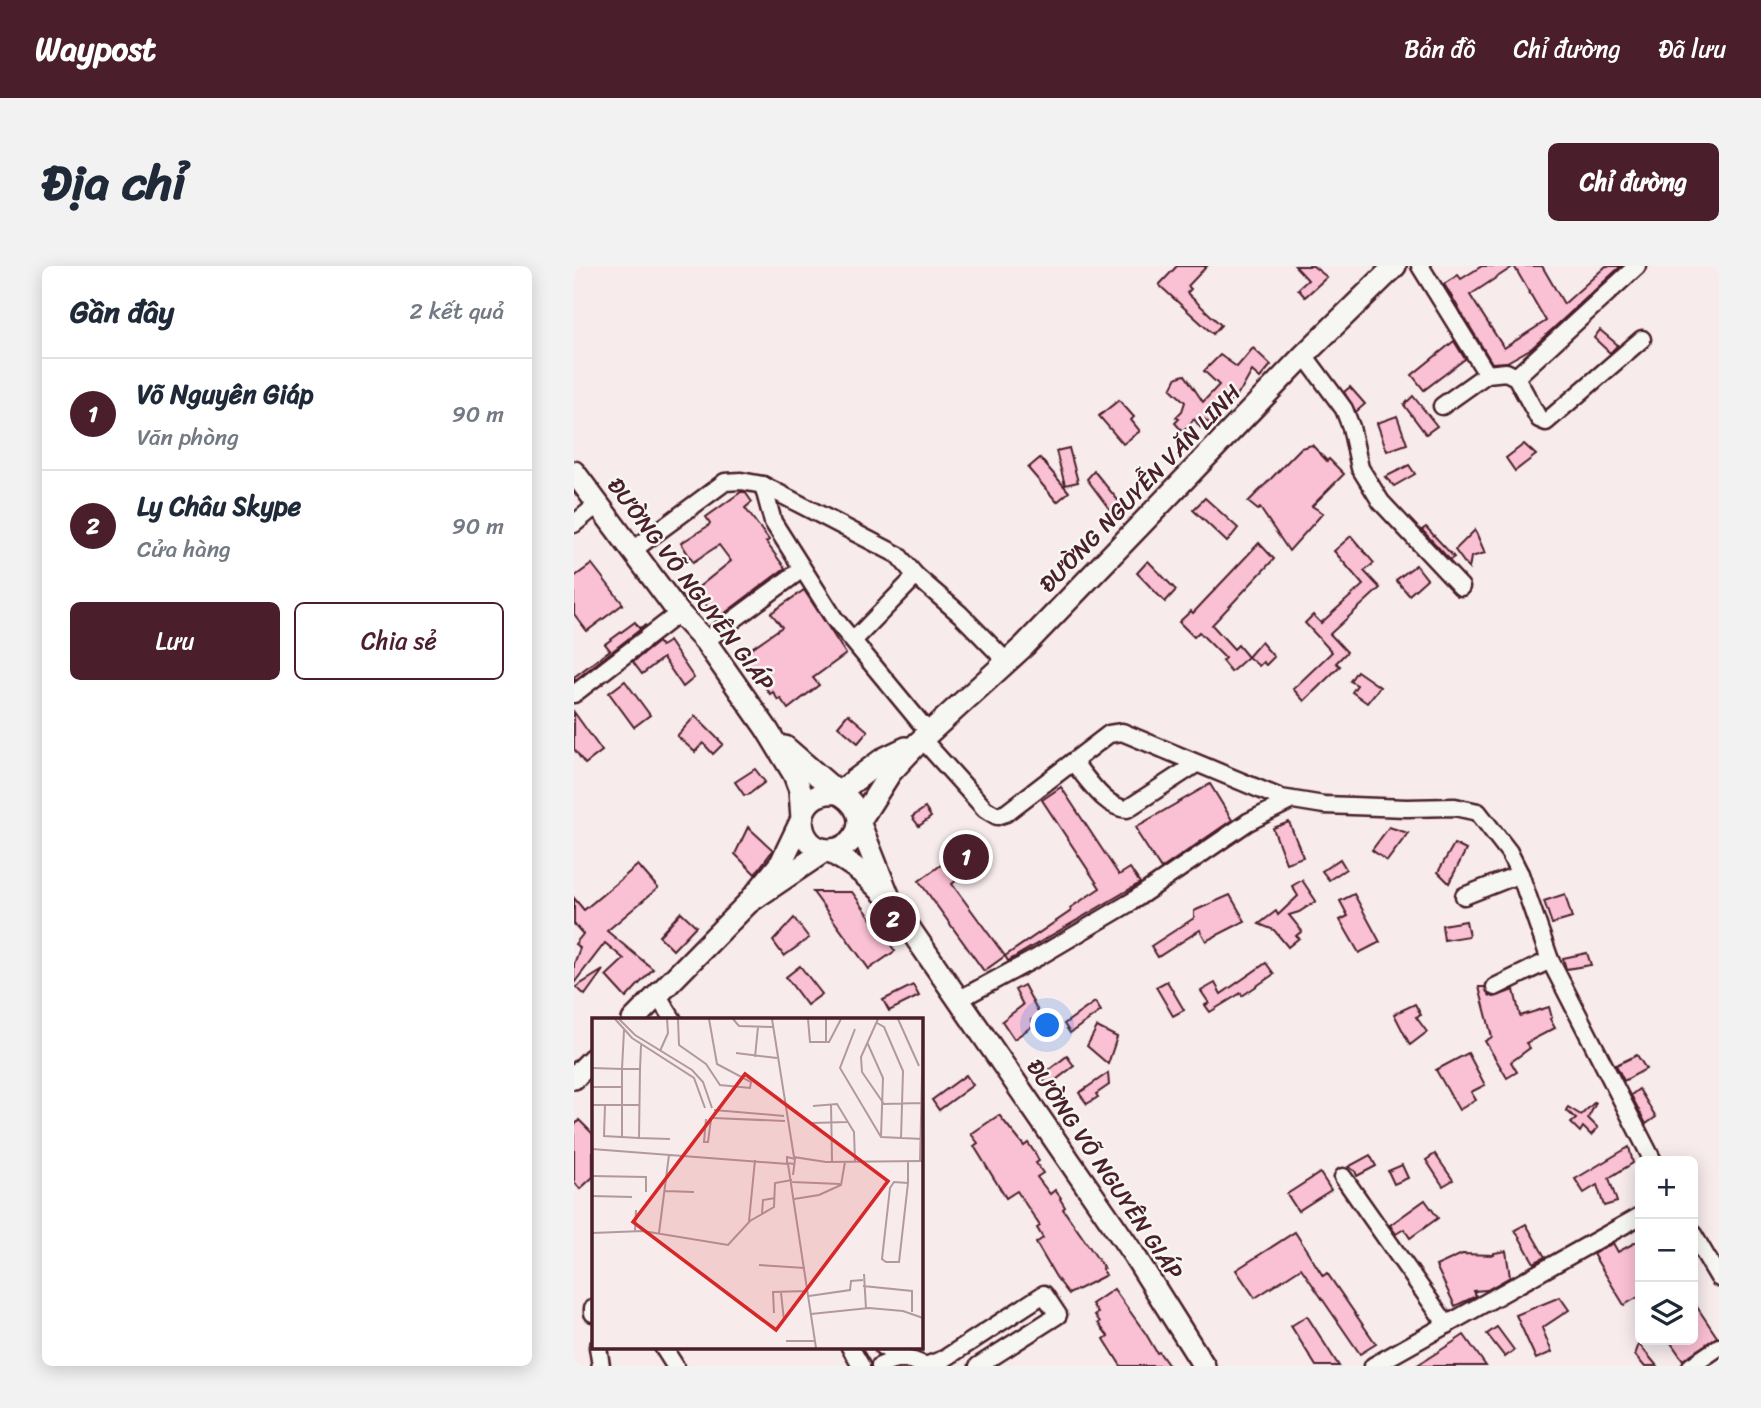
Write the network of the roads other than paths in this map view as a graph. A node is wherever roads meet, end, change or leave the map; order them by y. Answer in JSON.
{"nodes":[{"id":1,"x":1395,"y":266,"type":"edge"},
{"id":2,"x":1420,"y":266,"type":"edge"},
{"id":3,"x":1637,"y":266,"type":"edge"},
{"id":4,"x":1642,"y":339,"type":"dead end"},
{"id":5,"x":1304,"y":355,"type":"junction"},
{"id":6,"x":1487,"y":374,"type":"junction"},
{"id":7,"x":1516,"y":377,"type":"junction"},
{"id":8,"x":1442,"y":407,"type":"dead end"},
{"id":9,"x":574,"y":472,"type":"edge"},
{"id":10,"x":763,"y":485,"type":"junction"},
{"id":11,"x":598,"y":504,"type":"junction"},
{"id":12,"x":574,"y":524,"type":"edge"},
{"id":13,"x":633,"y":550,"type":"junction"},
{"id":14,"x":802,"y":569,"type":"junction"},
{"id":15,"x":916,"y":576,"type":"junction"},
{"id":16,"x":1461,"y":587,"type":"dead end"},
{"id":17,"x":680,"y":613,"type":"junction"},
{"id":18,"x":854,"y":640,"type":"junction"},
{"id":19,"x":705,"y":641,"type":"junction"},
{"id":20,"x":1006,"y":661,"type":"junction"},
{"id":21,"x":574,"y":694,"type":"edge"},
{"id":22,"x":766,"y":728,"type":"junction"},
{"id":23,"x":923,"y":738,"type":"junction"},
{"id":24,"x":1073,"y":761,"type":"junction"},
{"id":25,"x":1196,"y":764,"type":"junction"},
{"id":26,"x":838,"y":793,"type":"junction"},
{"id":27,"x":1292,"y":800,"type":"junction"},
{"id":28,"x":802,"y":819,"type":"junction"},
{"id":29,"x":859,"y":822,"type":"junction"},
{"id":30,"x":826,"y":850,"type":"junction"},
{"id":31,"x":1520,"y":874,"type":"junction"},
{"id":32,"x":1464,"y":896,"type":"dead end"},
{"id":33,"x":890,"y":900,"type":"junction"},
{"id":34,"x":750,"y":902,"type":"junction"},
{"id":35,"x":1550,"y":960,"type":"junction"},
{"id":36,"x":1495,"y":987,"type":"dead end"},
{"id":37,"x":658,"y":996,"type":"junction"},
{"id":38,"x":958,"y":1000,"type":"junction"},
{"id":39,"x":637,"y":1018,"type":"edge"},
{"id":40,"x":672,"y":1018,"type":"edge"},
{"id":41,"x":592,"y":1060,"type":"edge"},
{"id":42,"x":574,"y":1078,"type":"edge"},
{"id":43,"x":1650,"y":1156,"type":"edge"},
{"id":44,"x":1343,"y":1177,"type":"dead end"},
{"id":45,"x":1635,"y":1219,"type":"edge"},
{"id":46,"x":1698,"y":1242,"type":"edge"},
{"id":47,"x":1719,"y":1278,"type":"edge"},
{"id":48,"x":1447,"y":1325,"type":"junction"},
{"id":49,"x":1719,"y":1347,"type":"edge"},
{"id":50,"x":598,"y":1348,"type":"edge"},
{"id":51,"x":664,"y":1348,"type":"edge"},
{"id":52,"x":851,"y":1348,"type":"edge"},
{"id":53,"x":885,"y":1348,"type":"edge"},
{"id":54,"x":906,"y":1359,"type":"junction"},
{"id":55,"x":601,"y":1366,"type":"edge"},
{"id":56,"x":675,"y":1366,"type":"edge"},
{"id":57,"x":861,"y":1366,"type":"edge"},
{"id":58,"x":880,"y":1366,"type":"edge"},
{"id":59,"x":925,"y":1366,"type":"edge"},
{"id":60,"x":978,"y":1366,"type":"edge"},
{"id":61,"x":1204,"y":1366,"type":"edge"},
{"id":62,"x":1373,"y":1366,"type":"edge"},
{"id":63,"x":1691,"y":1366,"type":"edge"}],
"edges":[{"from":1,"to":5,"type":"main road","name":"ĐƯỜNG NGUYỄN VĂN LINH"},
{"from":2,"to":6,"type":"street"},
{"from":3,"to":7,"type":"street"},
{"from":4,"to":7,"type":"street"},
{"from":5,"to":16,"type":"street"},
{"from":5,"to":20,"type":"main road","name":"ĐƯỜNG NGUYỄN VĂN LINH"},
{"from":6,"to":7,"type":"street"},
{"from":6,"to":8,"type":"street"},
{"from":9,"to":11,"type":"main road","name":"ĐƯỜNG VÕ NGUYÊN GIÁP"},
{"from":10,"to":13,"type":"street"},
{"from":10,"to":14,"type":"street"},
{"from":10,"to":15,"type":"street"},
{"from":11,"to":12,"type":"street"},
{"from":11,"to":13,"type":"main road","name":"ĐƯỜNG VÕ NGUYÊN GIÁP"},
{"from":13,"to":17,"type":"main road","name":"ĐƯỜNG VÕ NGUYÊN GIÁP"},
{"from":14,"to":18,"type":"street"},
{"from":14,"to":19,"type":"street"},
{"from":15,"to":18,"type":"street"},
{"from":15,"to":20,"type":"street"},
{"from":17,"to":19,"type":"main road","name":"ĐƯỜNG VÕ NGUYÊN GIÁP"},
{"from":17,"to":21,"type":"street"},
{"from":18,"to":23,"type":"street"},
{"from":19,"to":22,"type":"main road","name":"ĐƯỜNG VÕ NGUYÊN GIÁP"},
{"from":20,"to":23,"type":"main road","name":"ĐƯỜNG NGUYỄN VĂN LINH"},
{"from":22,"to":26,"type":"main road","name":"ĐƯỜNG VÕ NGUYÊN GIÁP"},
{"from":22,"to":28,"type":"main road","name":"ĐƯỜNG VÕ NGUYÊN GIÁP"},
{"from":23,"to":24,"type":"street"},
{"from":23,"to":26,"type":"main road","name":"ĐƯỜNG NGUYỄN VĂN LINH"},
{"from":23,"to":29,"type":"main road","name":"ĐƯỜNG NGUYỄN VĂN LINH"},
{"from":24,"to":25,"type":"street"},
{"from":24,"to":25,"type":"street"},
{"from":25,"to":27,"type":"street"},
{"from":26,"to":28,"type":"main road"},
{"from":26,"to":29,"type":"main road"},
{"from":27,"to":31,"type":"street"},
{"from":27,"to":38,"type":"street"},
{"from":28,"to":30,"type":"main road"},
{"from":28,"to":34,"type":"main road"},
{"from":29,"to":30,"type":"main road"},
{"from":29,"to":33,"type":"main road","name":"ĐƯỜNG VÕ NGUYÊN GIÁP"},
{"from":30,"to":33,"type":"main road","name":"ĐƯỜNG VÕ NGUYÊN GIÁP"},
{"from":30,"to":34,"type":"main road"},
{"from":31,"to":32,"type":"street"},
{"from":31,"to":35,"type":"street"},
{"from":33,"to":38,"type":"main road","name":"ĐƯỜNG VÕ NGUYÊN GIÁP"},
{"from":34,"to":37,"type":"main road"},
{"from":35,"to":36,"type":"street"},
{"from":35,"to":43,"type":"street"},
{"from":37,"to":39,"type":"main road"},
{"from":37,"to":40,"type":"street"},
{"from":38,"to":61,"type":"main road","name":"ĐƯỜNG VÕ NGUYÊN GIÁP"},
{"from":41,"to":42,"type":"main road"},
{"from":44,"to":48,"type":"street"},
{"from":45,"to":48,"type":"street"},
{"from":46,"to":47,"type":"street"},
{"from":48,"to":62,"type":"street"},
{"from":49,"to":63,"type":"street"},
{"from":50,"to":55,"type":"street"},
{"from":51,"to":56,"type":"street"},
{"from":52,"to":57,"type":"street"},
{"from":53,"to":54,"type":"street"},
{"from":54,"to":58,"type":"street"},
{"from":54,"to":59,"type":"street"},
{"from":59,"to":60,"type":"street"}]}
